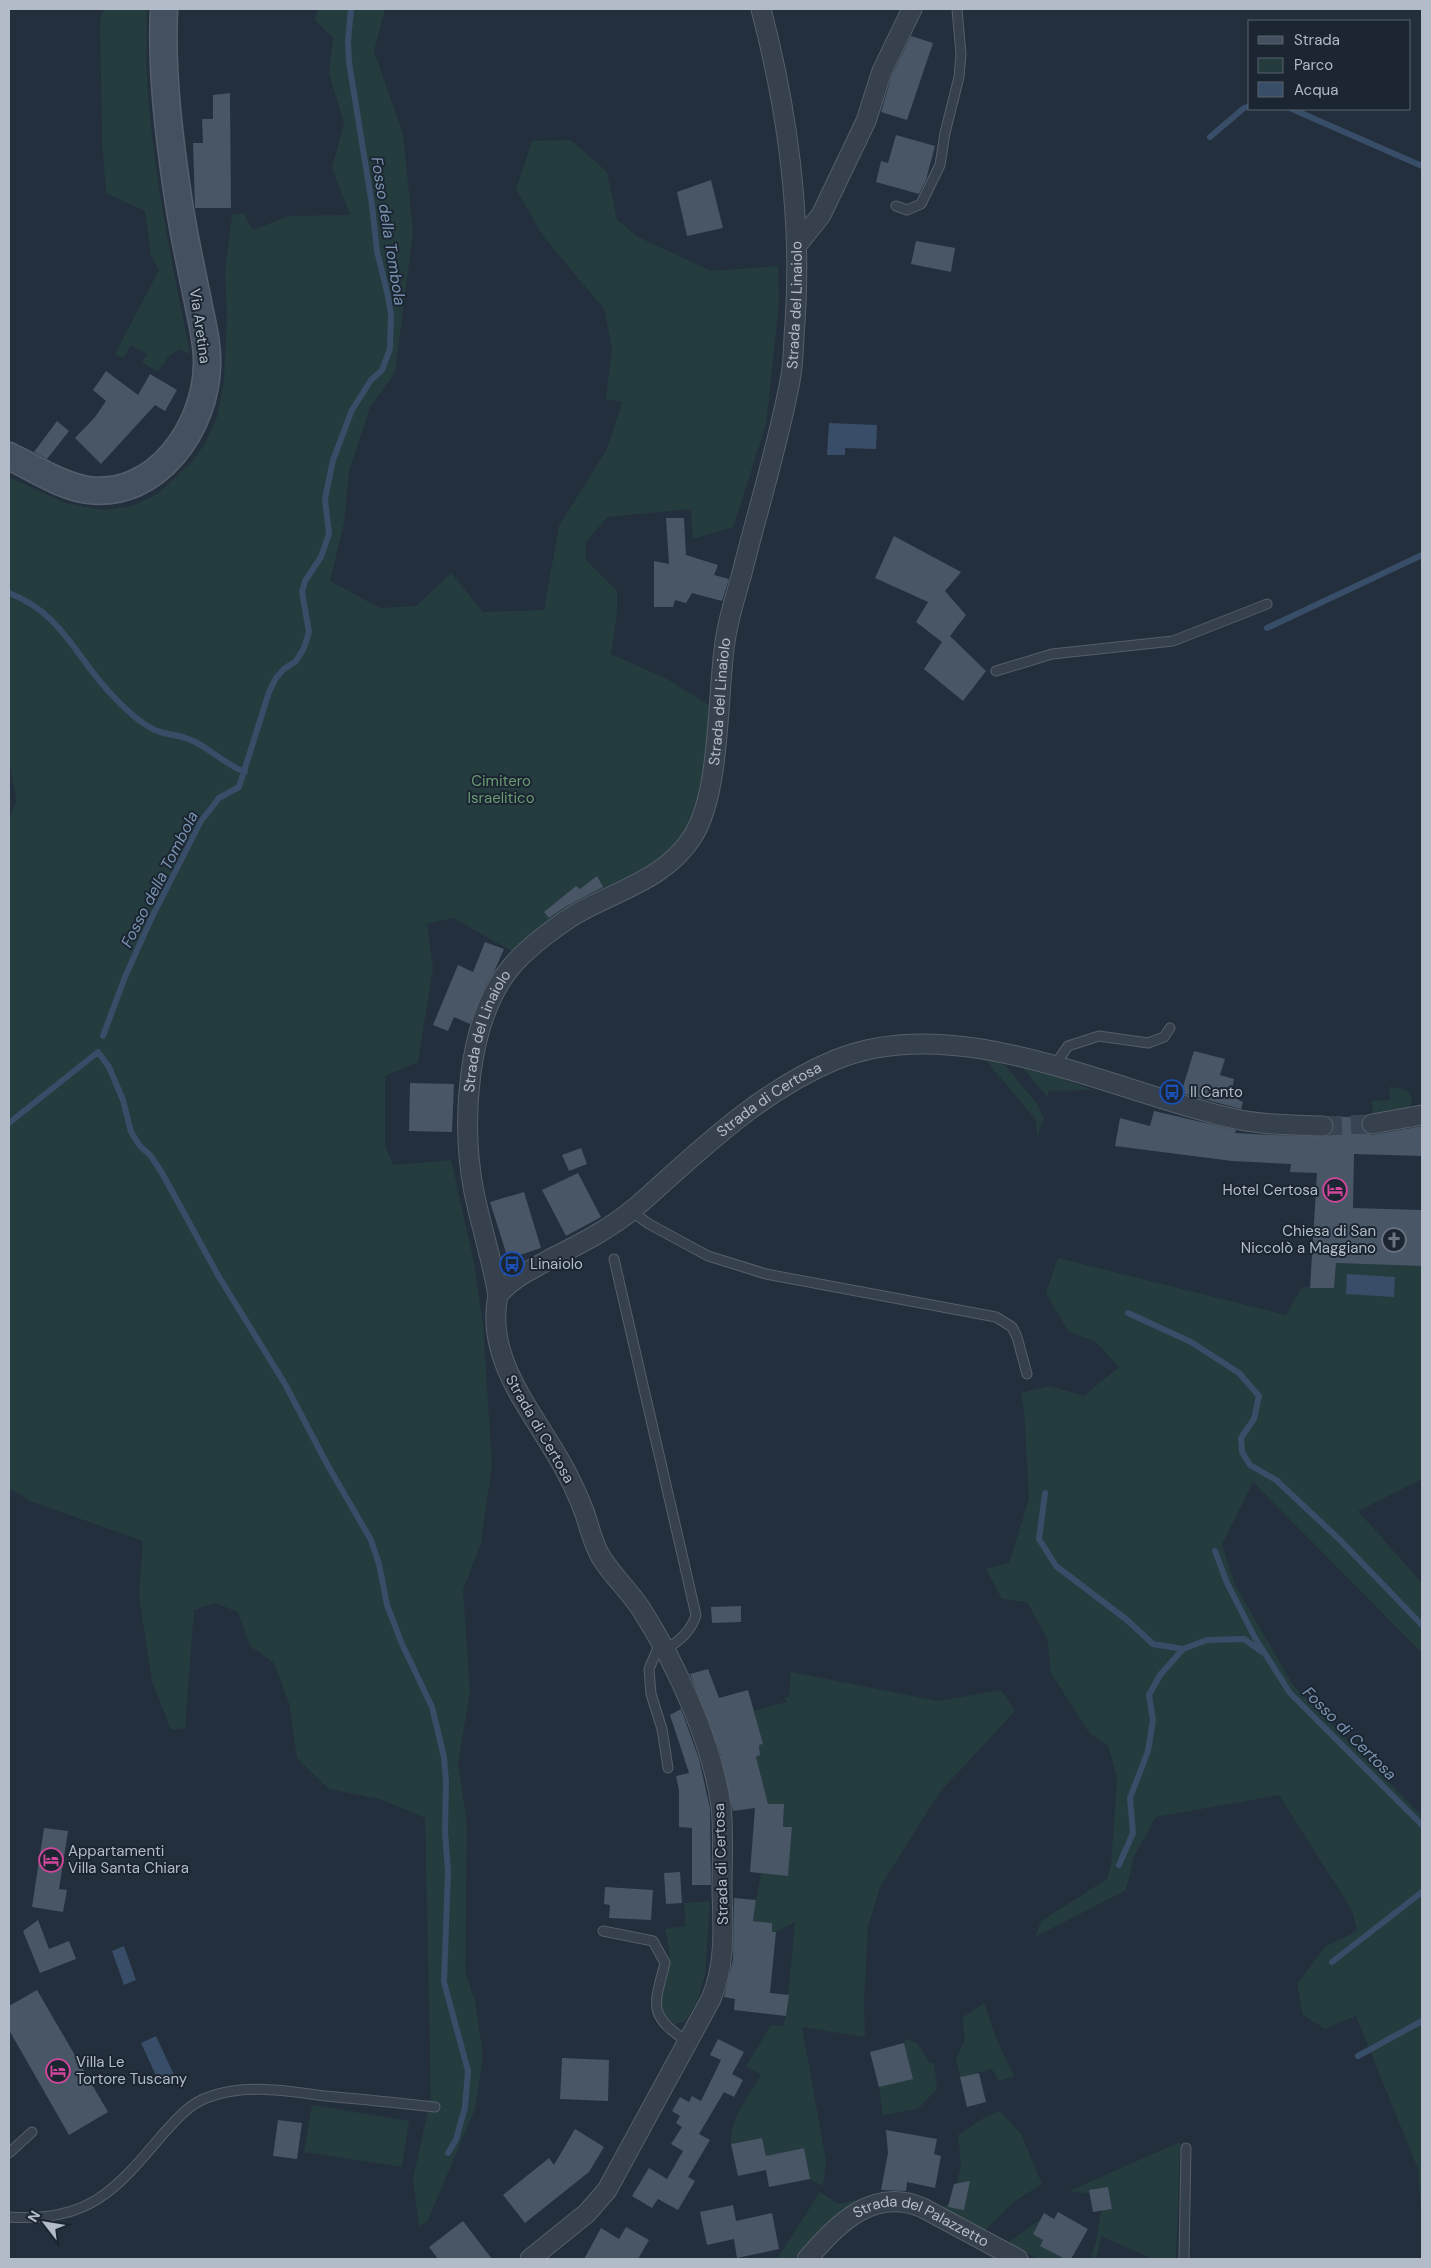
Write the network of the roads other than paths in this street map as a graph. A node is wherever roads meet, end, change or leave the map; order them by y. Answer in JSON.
{"nodes":[{"id":1,"x":164,"y":9,"type":"edge"},
{"id":2,"x":762,"y":9,"type":"edge"},
{"id":3,"x":912,"y":9,"type":"edge"},
{"id":4,"x":957,"y":9,"type":"edge"},
{"id":5,"x":896,"y":206,"type":"dead end"},
{"id":6,"x":797,"y":245,"type":"junction"},
{"id":7,"x":9,"y":456,"type":"edge"},
{"id":8,"x":1268,"y":604,"type":"dead end"},
{"id":9,"x":996,"y":671,"type":"dead end"},
{"id":10,"x":1170,"y":1028,"type":"dead end"},
{"id":11,"x":1054,"y":1066,"type":"junction"},
{"id":12,"x":1422,"y":1115,"type":"edge"},
{"id":13,"x":1372,"y":1124,"type":"tunnel mouth"},
{"id":14,"x":1323,"y":1126,"type":"tunnel mouth"},
{"id":15,"x":631,"y":1211,"type":"junction"},
{"id":16,"x":614,"y":1260,"type":"dead end"},
{"id":17,"x":498,"y":1295,"type":"junction"},
{"id":18,"x":1027,"y":1374,"type":"dead end"},
{"id":19,"x":662,"y":1646,"type":"junction"},
{"id":20,"x":668,"y":1768,"type":"dead end"},
{"id":21,"x":603,"y":1931,"type":"dead end"},
{"id":22,"x":688,"y":2043,"type":"junction"},
{"id":23,"x":435,"y":2107,"type":"dead end"},
{"id":24,"x":32,"y":2132,"type":"dead end"},
{"id":25,"x":1186,"y":2148,"type":"dead end"},
{"id":26,"x":9,"y":2153,"type":"edge"},
{"id":27,"x":9,"y":2217,"type":"edge"},
{"id":28,"x":530,"y":2259,"type":"edge"},
{"id":29,"x":807,"y":2259,"type":"edge"},
{"id":30,"x":1018,"y":2259,"type":"edge"},
{"id":31,"x":1184,"y":2259,"type":"edge"}],
"edges":[{"from":1,"to":7,"type":"main road","name":"Via Aretina"},
{"from":2,"to":6,"type":"street","name":"Strada del Linaiolo"},
{"from":3,"to":6,"type":"street"},
{"from":4,"to":5,"type":"lane"},
{"from":6,"to":17,"type":"street","name":"Strada del Linaiolo"},
{"from":8,"to":9,"type":"lane"},
{"from":10,"to":11,"type":"lane"},
{"from":11,"to":14,"type":"street","name":"Strada di Certosa"},
{"from":11,"to":15,"type":"street","name":"Strada di Certosa"},
{"from":12,"to":13,"type":"street"},
{"from":15,"to":17,"type":"street","name":"Strada di Certosa"},
{"from":15,"to":18,"type":"lane"},
{"from":16,"to":19,"type":"lane"},
{"from":17,"to":19,"type":"street","name":"Strada di Certosa"},
{"from":19,"to":20,"type":"lane"},
{"from":19,"to":22,"type":"street","name":"Strada di Certosa"},
{"from":21,"to":22,"type":"lane"},
{"from":22,"to":28,"type":"street","name":"Strada di Certosa"},
{"from":23,"to":27,"type":"lane"},
{"from":24,"to":26,"type":"lane"},
{"from":25,"to":31,"type":"lane"},
{"from":29,"to":30,"type":"street","name":"Strada del Palazzetto"}]}
